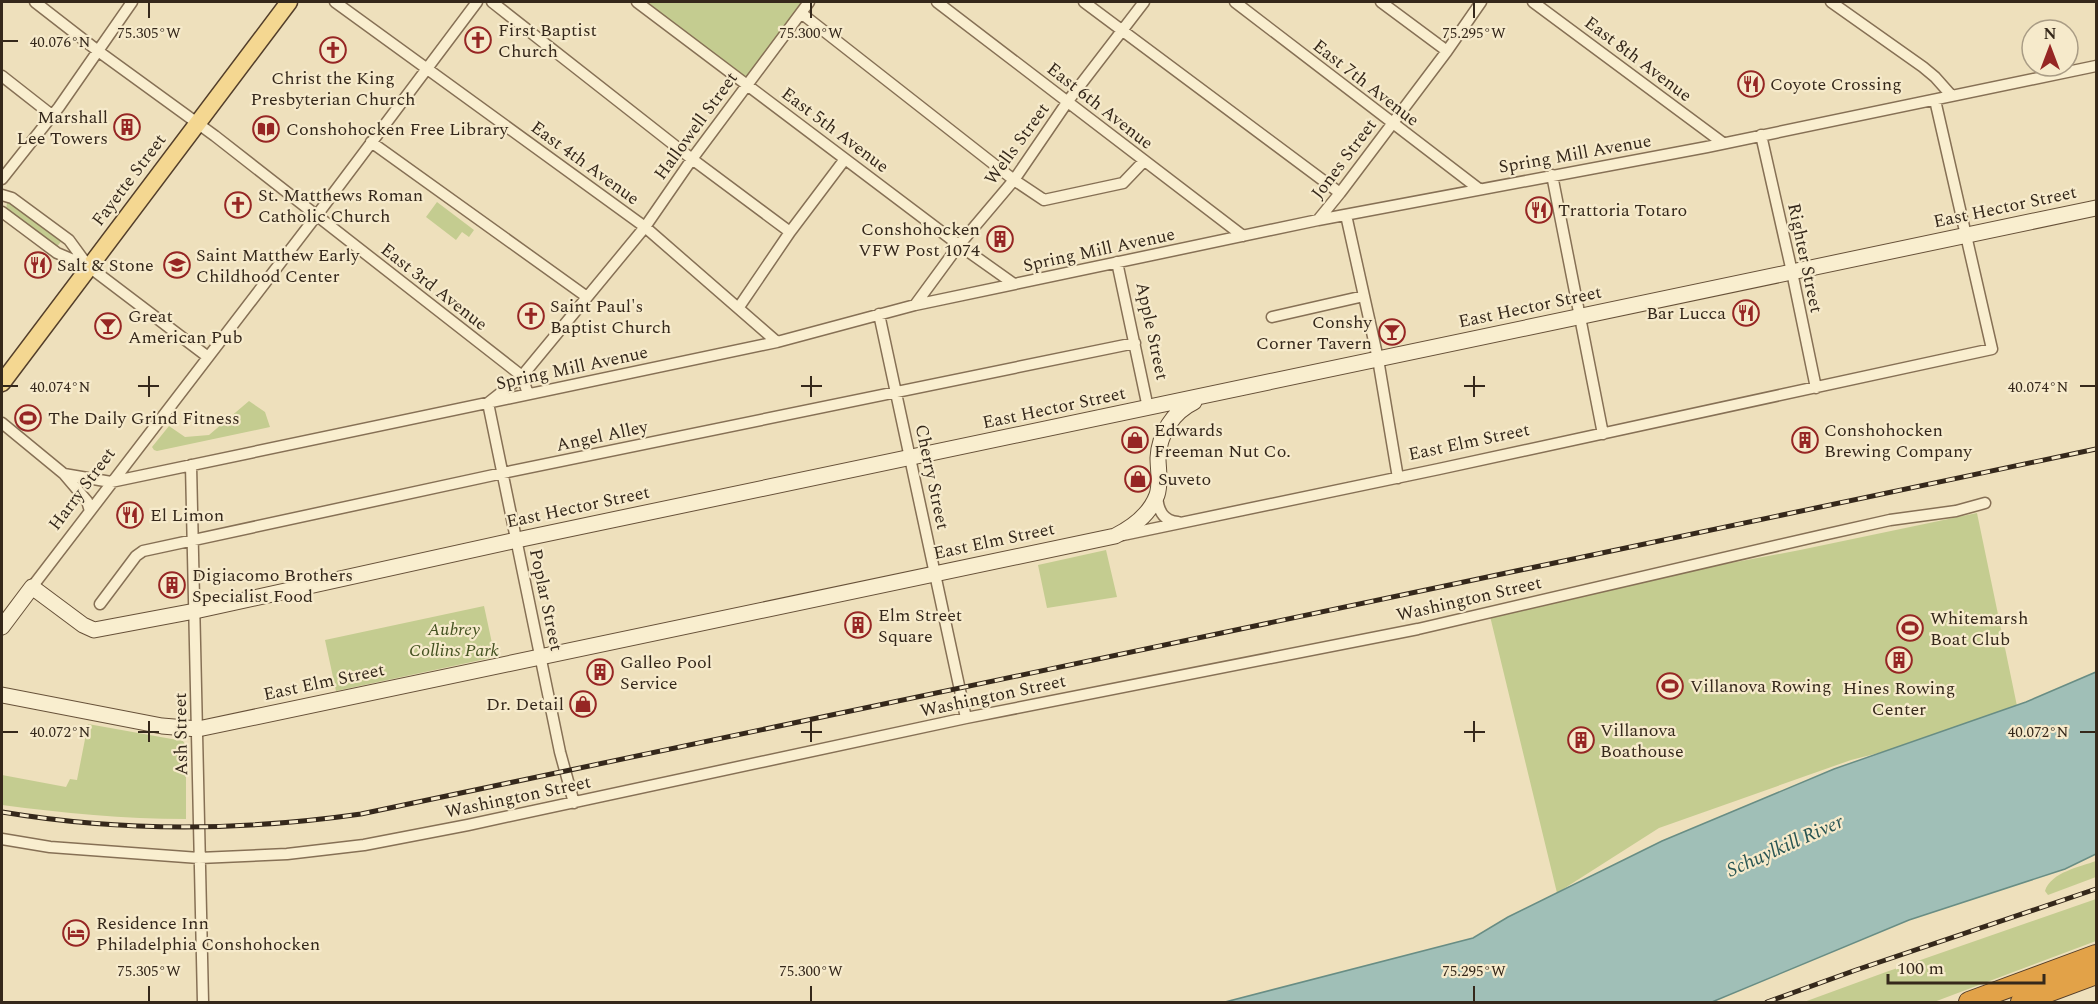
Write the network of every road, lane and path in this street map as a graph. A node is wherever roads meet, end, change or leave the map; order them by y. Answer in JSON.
{"nodes":[{"id":1,"x":35,"y":2,"type":"edge"},
{"id":2,"x":132,"y":2,"type":"edge"},
{"id":3,"x":289,"y":2,"type":"edge"},
{"id":4,"x":334,"y":2,"type":"edge"},
{"id":5,"x":477,"y":2,"type":"edge"},
{"id":6,"x":492,"y":2,"type":"edge"},
{"id":7,"x":637,"y":2,"type":"edge"},
{"id":8,"x":809,"y":2,"type":"edge"},
{"id":9,"x":937,"y":2,"type":"edge"},
{"id":10,"x":1084,"y":2,"type":"edge"},
{"id":11,"x":1144,"y":2,"type":"edge"},
{"id":12,"x":1235,"y":2,"type":"edge"},
{"id":13,"x":1380,"y":2,"type":"edge"},
{"id":14,"x":1481,"y":2,"type":"edge"},
{"id":15,"x":1533,"y":2,"type":"edge"},
{"id":16,"x":1834,"y":2,"type":"edge"},
{"id":17,"x":801,"y":13,"type":"junction"},
{"id":18,"x":1122,"y":30,"type":"junction"},
{"id":19,"x":98,"y":51,"type":"junction"},
{"id":20,"x":1447,"y":51,"type":"junction"},
{"id":21,"x":2097,"y":66,"type":"edge"},
{"id":22,"x":427,"y":68,"type":"junction"},
{"id":23,"x":2,"y":76,"type":"edge"},
{"id":24,"x":747,"y":84,"type":"junction"},
{"id":25,"x":1951,"y":95,"type":"junction"},
{"id":26,"x":1935,"y":99,"type":"junction"},
{"id":27,"x":1068,"y":101,"type":"junction"},
{"id":28,"x":52,"y":116,"type":"junction"},
{"id":29,"x":197,"y":123,"type":"junction"},
{"id":30,"x":1391,"y":123,"type":"junction"},
{"id":31,"x":1761,"y":135,"type":"junction"},
{"id":32,"x":372,"y":142,"type":"junction"},
{"id":33,"x":1723,"y":143,"type":"junction"},
{"id":34,"x":692,"y":159,"type":"junction"},
{"id":35,"x":845,"y":159,"type":"junction"},
{"id":36,"x":1144,"y":161,"type":"junction"},
{"id":37,"x":1552,"y":175,"type":"junction"},
{"id":38,"x":2,"y":179,"type":"edge"},
{"id":39,"x":1014,"y":180,"type":"junction"},
{"id":40,"x":1479,"y":189,"type":"junction"},
{"id":41,"x":1340,"y":193,"type":"junction"},
{"id":42,"x":2,"y":195,"type":"edge"},
{"id":43,"x":2097,"y":208,"type":"edge"},
{"id":44,"x":2,"y":212,"type":"edge"},
{"id":45,"x":317,"y":215,"type":"junction"},
{"id":46,"x":1346,"y":215,"type":"junction"},
{"id":47,"x":1318,"y":220,"type":"junction"},
{"id":48,"x":645,"y":226,"type":"junction"},
{"id":49,"x":790,"y":232,"type":"junction"},
{"id":50,"x":1244,"y":236,"type":"junction"},
{"id":51,"x":1965,"y":236,"type":"junction"},
{"id":52,"x":959,"y":245,"type":"junction"},
{"id":53,"x":1117,"y":262,"type":"junction"},
{"id":54,"x":88,"y":266,"type":"junction"},
{"id":55,"x":1792,"y":272,"type":"junction"},
{"id":56,"x":1014,"y":285,"type":"junction"},
{"id":57,"x":1364,"y":296,"type":"junction"},
{"id":58,"x":587,"y":297,"type":"junction"},
{"id":59,"x":915,"y":305,"type":"junction"},
{"id":60,"x":739,"y":307,"type":"junction"},
{"id":61,"x":879,"y":314,"type":"junction"},
{"id":62,"x":1581,"y":316,"type":"junction"},
{"id":63,"x":1272,"y":317,"type":"dead end"},
{"id":64,"x":777,"y":342,"type":"junction"},
{"id":65,"x":1135,"y":343,"type":"junction"},
{"id":66,"x":208,"y":357,"type":"junction"},
{"id":67,"x":1378,"y":359,"type":"junction"},
{"id":68,"x":522,"y":376,"type":"junction"},
{"id":69,"x":2,"y":383,"type":"edge"},
{"id":70,"x":1816,"y":388,"type":"junction"},
{"id":71,"x":897,"y":392,"type":"junction"},
{"id":72,"x":1222,"y":392,"type":"junction"},
{"id":73,"x":528,"y":394,"type":"junction"},
{"id":74,"x":488,"y":403,"type":"junction"},
{"id":75,"x":1148,"y":408,"type":"junction"},
{"id":76,"x":2,"y":423,"type":"edge"},
{"id":77,"x":1603,"y":434,"type":"junction"},
{"id":78,"x":1162,"y":438,"type":"junction"},
{"id":79,"x":911,"y":457,"type":"junction"},
{"id":80,"x":191,"y":465,"type":"junction"},
{"id":81,"x":503,"y":473,"type":"junction"},
{"id":82,"x":64,"y":474,"type":"junction"},
{"id":83,"x":1398,"y":478,"type":"junction"},
{"id":84,"x":111,"y":482,"type":"junction"},
{"id":85,"x":1157,"y":495,"type":"junction"},
{"id":86,"x":1985,"y":503,"type":"dead end"},
{"id":87,"x":90,"y":511,"type":"junction"},
{"id":88,"x":1187,"y":521,"type":"junction"},
{"id":89,"x":1115,"y":536,"type":"junction"},
{"id":90,"x":517,"y":540,"type":"junction"},
{"id":91,"x":193,"y":542,"type":"junction"},
{"id":92,"x":936,"y":572,"type":"junction"},
{"id":93,"x":32,"y":587,"type":"junction"},
{"id":94,"x":100,"y":604,"type":"dead end"},
{"id":95,"x":195,"y":611,"type":"junction"},
{"id":96,"x":2,"y":627,"type":"edge"},
{"id":97,"x":541,"y":656,"type":"junction"},
{"id":98,"x":2,"y":695,"type":"edge"},
{"id":99,"x":966,"y":718,"type":"junction"},
{"id":100,"x":198,"y":729,"type":"junction"},
{"id":101,"x":573,"y":803,"type":"junction"},
{"id":102,"x":2,"y":839,"type":"edge"},
{"id":103,"x":199,"y":858,"type":"junction"},
{"id":104,"x":2097,"y":955,"type":"edge"},
{"id":105,"x":2097,"y":974,"type":"edge"},
{"id":106,"x":203,"y":1002,"type":"edge"},
{"id":107,"x":1969,"y":1002,"type":"edge"},
{"id":108,"x":2021,"y":1002,"type":"edge"}],
"edges":[{"from":1,"to":19,"type":"street","name":"East 3rd Avenue"},
{"from":2,"to":19,"type":"street"},
{"from":3,"to":29,"type":"main road","name":"Fayette Street"},
{"from":4,"to":22,"type":"street","name":"East 4th Avenue"},
{"from":5,"to":22,"type":"street","name":"Harry Street"},
{"from":6,"to":34,"type":"street"},
{"from":7,"to":24,"type":"street","name":"East 5th Avenue"},
{"from":8,"to":17,"type":"street","name":"Hallowell Street"},
{"from":9,"to":27,"type":"street","name":"East 6th Avenue"},
{"from":10,"to":18,"type":"street"},
{"from":11,"to":18,"type":"street","name":"Wells Street"},
{"from":12,"to":30,"type":"street","name":"East 7th Avenue"},
{"from":13,"to":20,"type":"street"},
{"from":14,"to":20,"type":"street","name":"Jones Street"},
{"from":15,"to":33,"type":"street","name":"East 8th Avenue"},
{"from":16,"to":25,"type":"street"},
{"from":17,"to":24,"type":"street","name":"Hallowell Street"},
{"from":17,"to":39,"type":"street"},
{"from":18,"to":27,"type":"street","name":"Wells Street"},
{"from":18,"to":41,"type":"street"},
{"from":19,"to":28,"type":"street"},
{"from":19,"to":29,"type":"street","name":"East 3rd Avenue"},
{"from":20,"to":30,"type":"street","name":"Jones Street"},
{"from":21,"to":25,"type":"street","name":"Spring Mill Avenue"},
{"from":22,"to":32,"type":"street","name":"Harry Street"},
{"from":22,"to":48,"type":"street","name":"East 4th Avenue"},
{"from":23,"to":28,"type":"street"},
{"from":24,"to":34,"type":"street","name":"Hallowell Street"},
{"from":24,"to":35,"type":"street","name":"East 5th Avenue"},
{"from":25,"to":26,"type":"street","name":"Spring Mill Avenue"},
{"from":26,"to":31,"type":"street","name":"Spring Mill Avenue"},
{"from":26,"to":51,"type":"street"},
{"from":27,"to":36,"type":"street","name":"East 6th Avenue"},
{"from":27,"to":39,"type":"street","name":"Wells Street"},
{"from":28,"to":38,"type":"street"},
{"from":29,"to":45,"type":"street","name":"East 3rd Avenue"},
{"from":29,"to":54,"type":"main road","name":"Fayette Street"},
{"from":30,"to":40,"type":"street","name":"East 7th Avenue"},
{"from":30,"to":41,"type":"street","name":"Jones Street"},
{"from":31,"to":33,"type":"street","name":"Spring Mill Avenue"},
{"from":31,"to":55,"type":"street","name":"Righter Street"},
{"from":32,"to":45,"type":"street","name":"Harry Street"},
{"from":32,"to":58,"type":"street"},
{"from":33,"to":37,"type":"street","name":"Spring Mill Avenue"},
{"from":34,"to":48,"type":"street","name":"Hallowell Street"},
{"from":34,"to":49,"type":"street"},
{"from":35,"to":49,"type":"street"},
{"from":35,"to":52,"type":"street","name":"East 5th Avenue"},
{"from":36,"to":39,"type":"street"},
{"from":36,"to":50,"type":"street","name":"East 6th Avenue"},
{"from":37,"to":40,"type":"street","name":"Spring Mill Avenue"},
{"from":37,"to":62,"type":"street"},
{"from":39,"to":52,"type":"street","name":"Wells Street"},
{"from":40,"to":46,"type":"street","name":"Spring Mill Avenue"},
{"from":41,"to":47,"type":"street","name":"Jones Street"},
{"from":42,"to":54,"type":"street"},
{"from":43,"to":51,"type":"main road","name":"East Hector Street"},
{"from":44,"to":54,"type":"street"},
{"from":45,"to":66,"type":"street","name":"Harry Street"},
{"from":45,"to":68,"type":"street","name":"East 3rd Avenue"},
{"from":46,"to":47,"type":"street","name":"Spring Mill Avenue"},
{"from":46,"to":57,"type":"street","name":"Jones Street"},
{"from":47,"to":50,"type":"street","name":"Spring Mill Avenue"},
{"from":48,"to":58,"type":"street","name":"Hallowell Street"},
{"from":48,"to":60,"type":"street","name":"East 4th Avenue"},
{"from":49,"to":60,"type":"street"},
{"from":50,"to":53,"type":"street","name":"Spring Mill Avenue"},
{"from":51,"to":55,"type":"main road","name":"East Hector Street"},
{"from":51,"to":70,"type":"street","name":"East Elm Street"},
{"from":52,"to":56,"type":"street","name":"East 5th Avenue"},
{"from":52,"to":59,"type":"street","name":"Wells Street"},
{"from":53,"to":56,"type":"street","name":"Spring Mill Avenue"},
{"from":53,"to":65,"type":"street","name":"Apple Street"},
{"from":54,"to":66,"type":"street"},
{"from":54,"to":69,"type":"main road","name":"Fayette Street"},
{"from":55,"to":62,"type":"main road","name":"East Hector Street"},
{"from":55,"to":70,"type":"street","name":"Righter Street"},
{"from":56,"to":59,"type":"street","name":"Spring Mill Avenue"},
{"from":57,"to":63,"type":"street"},
{"from":57,"to":67,"type":"street","name":"Jones Street"},
{"from":58,"to":68,"type":"street","name":"Hallowell Street"},
{"from":59,"to":61,"type":"street","name":"Spring Mill Avenue"},
{"from":60,"to":64,"type":"street","name":"East 4th Avenue"},
{"from":61,"to":64,"type":"street","name":"Spring Mill Avenue"},
{"from":61,"to":71,"type":"street","name":"Cherry Street"},
{"from":62,"to":67,"type":"main road","name":"East Hector Street"},
{"from":62,"to":77,"type":"street"},
{"from":64,"to":73,"type":"street","name":"Spring Mill Avenue"},
{"from":65,"to":71,"type":"street","name":"Angel Alley"},
{"from":65,"to":75,"type":"street","name":"Apple Street"},
{"from":66,"to":84,"type":"street","name":"Harry Street"},
{"from":67,"to":72,"type":"main road","name":"East Hector Street"},
{"from":67,"to":83,"type":"street","name":"Jones Street"},
{"from":68,"to":73,"type":"street"},
{"from":68,"to":74,"type":"street","name":"Hallowell Street"},
{"from":70,"to":77,"type":"street","name":"East Elm Street"},
{"from":71,"to":79,"type":"street","name":"Cherry Street"},
{"from":71,"to":81,"type":"street","name":"Angel Alley"},
{"from":72,"to":75,"type":"main road","name":"East Hector Street"},
{"from":72,"to":78,"type":"main road"},
{"from":73,"to":74,"type":"street","name":"Spring Mill Avenue"},
{"from":74,"to":80,"type":"street","name":"Spring Mill Avenue"},
{"from":74,"to":81,"type":"street","name":"Poplar Street"},
{"from":75,"to":78,"type":"main road"},
{"from":75,"to":79,"type":"main road","name":"East Hector Street"},
{"from":76,"to":82,"type":"street"},
{"from":77,"to":83,"type":"street","name":"East Elm Street"},
{"from":78,"to":85,"type":"main road"},
{"from":79,"to":90,"type":"main road","name":"East Hector Street"},
{"from":79,"to":92,"type":"street","name":"Cherry Street"},
{"from":80,"to":84,"type":"street","name":"Spring Mill Avenue"},
{"from":80,"to":91,"type":"street","name":"Ash Street"},
{"from":81,"to":90,"type":"street","name":"Poplar Street"},
{"from":81,"to":91,"type":"street","name":"Angel Alley"},
{"from":82,"to":84,"type":"street"},
{"from":82,"to":87,"type":"street"},
{"from":83,"to":88,"type":"street","name":"East Elm Street"},
{"from":84,"to":87,"type":"street","name":"Harry Street"},
{"from":85,"to":88,"type":"street"},
{"from":85,"to":89,"type":"main road"},
{"from":86,"to":99,"type":"street","name":"Washington Street"},
{"from":87,"to":93,"type":"street","name":"Harry Street"},
{"from":88,"to":89,"type":"street","name":"East Elm Street"},
{"from":89,"to":92,"type":"main road","name":"East Elm Street"},
{"from":90,"to":95,"type":"main road","name":"East Hector Street"},
{"from":90,"to":97,"type":"street","name":"Poplar Street"},
{"from":91,"to":94,"type":"street","name":"Angel Alley"},
{"from":91,"to":95,"type":"street","name":"Ash Street"},
{"from":92,"to":97,"type":"main road","name":"East Elm Street"},
{"from":92,"to":99,"type":"street","name":"Cherry Street"},
{"from":93,"to":95,"type":"main road","name":"East Hector Street"},
{"from":93,"to":96,"type":"main road","name":"Harry Street"},
{"from":95,"to":100,"type":"street","name":"Ash Street"},
{"from":97,"to":100,"type":"main road","name":"East Elm Street"},
{"from":97,"to":101,"type":"street","name":"Poplar Street"},
{"from":98,"to":100,"type":"main road","name":"East Elm Street"},
{"from":99,"to":101,"type":"street","name":"Washington Street"},
{"from":100,"to":103,"type":"street","name":"Ash Street"},
{"from":101,"to":103,"type":"street","name":"Washington Street"},
{"from":102,"to":103,"type":"street","name":"Washington Street"},
{"from":103,"to":106,"type":"street","name":"Ash Street"},
{"from":104,"to":107,"type":"highway"},
{"from":105,"to":108,"type":"highway"}]}
